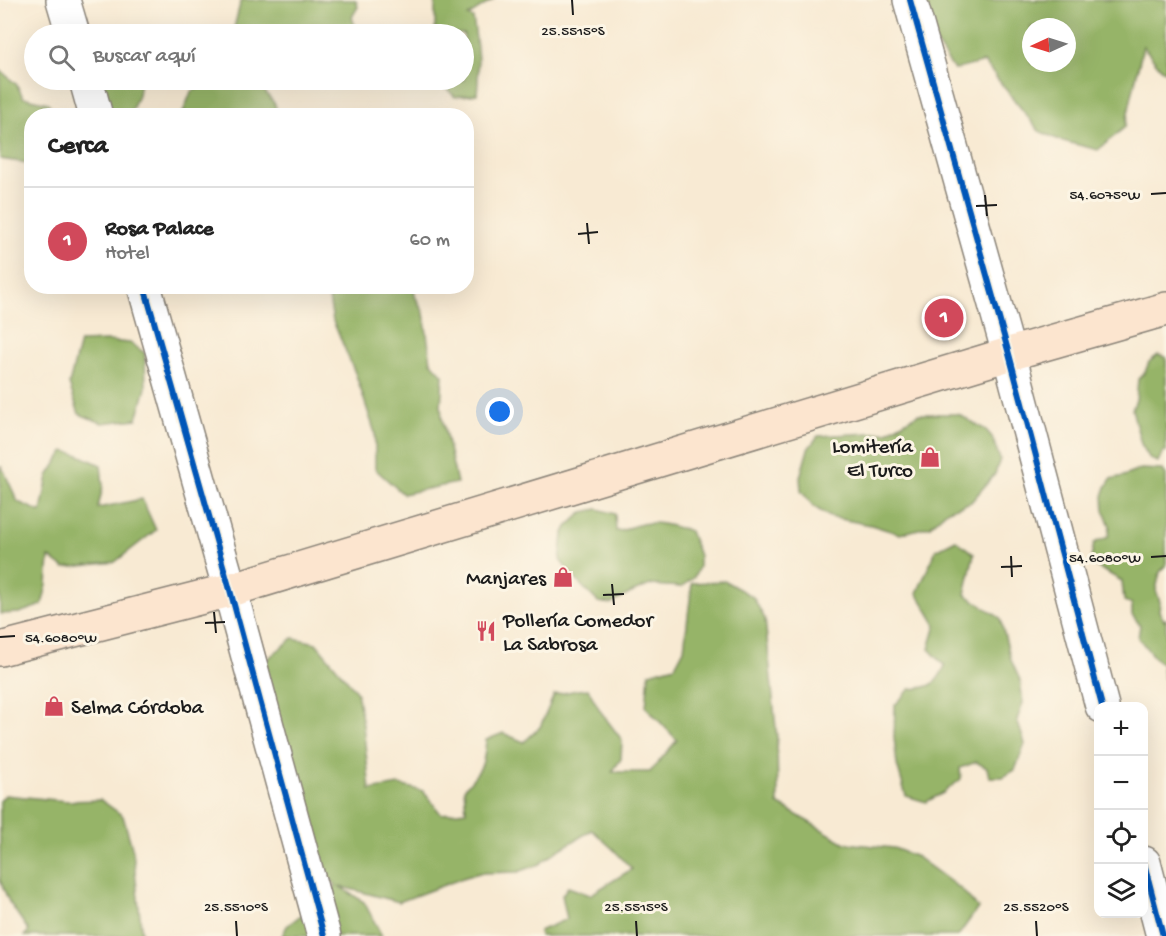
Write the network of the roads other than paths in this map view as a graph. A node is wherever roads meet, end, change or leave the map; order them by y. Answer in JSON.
{"nodes":[{"id":1,"x":63,"y":0,"type":"edge"},
{"id":2,"x":910,"y":0,"type":"edge"},
{"id":3,"x":70,"y":24,"type":"edge"},
{"id":4,"x":89,"y":90,"type":"edge"},
{"id":5,"x":94,"y":108,"type":"edge"},
{"id":6,"x":146,"y":294,"type":"edge"},
{"id":7,"x":1166,"y":309,"type":"edge"},
{"id":8,"x":1009,"y":354,"type":"junction"},
{"id":9,"x":230,"y":590,"type":"junction"},
{"id":10,"x":0,"y":649,"type":"edge"},
{"id":11,"x":1101,"y":702,"type":"edge"},
{"id":12,"x":1148,"y":882,"type":"edge"},
{"id":13,"x":324,"y":936,"type":"edge"},
{"id":14,"x":1163,"y":936,"type":"edge"}],
"edges":[{"from":1,"to":3,"type":"street"},
{"from":2,"to":8,"type":"street"},
{"from":4,"to":5,"type":"street"},
{"from":6,"to":9,"type":"street"},
{"from":7,"to":8,"type":"main road"},
{"from":8,"to":9,"type":"main road"},
{"from":8,"to":11,"type":"street"},
{"from":9,"to":10,"type":"main road"},
{"from":9,"to":13,"type":"street"},
{"from":12,"to":14,"type":"street"}]}
